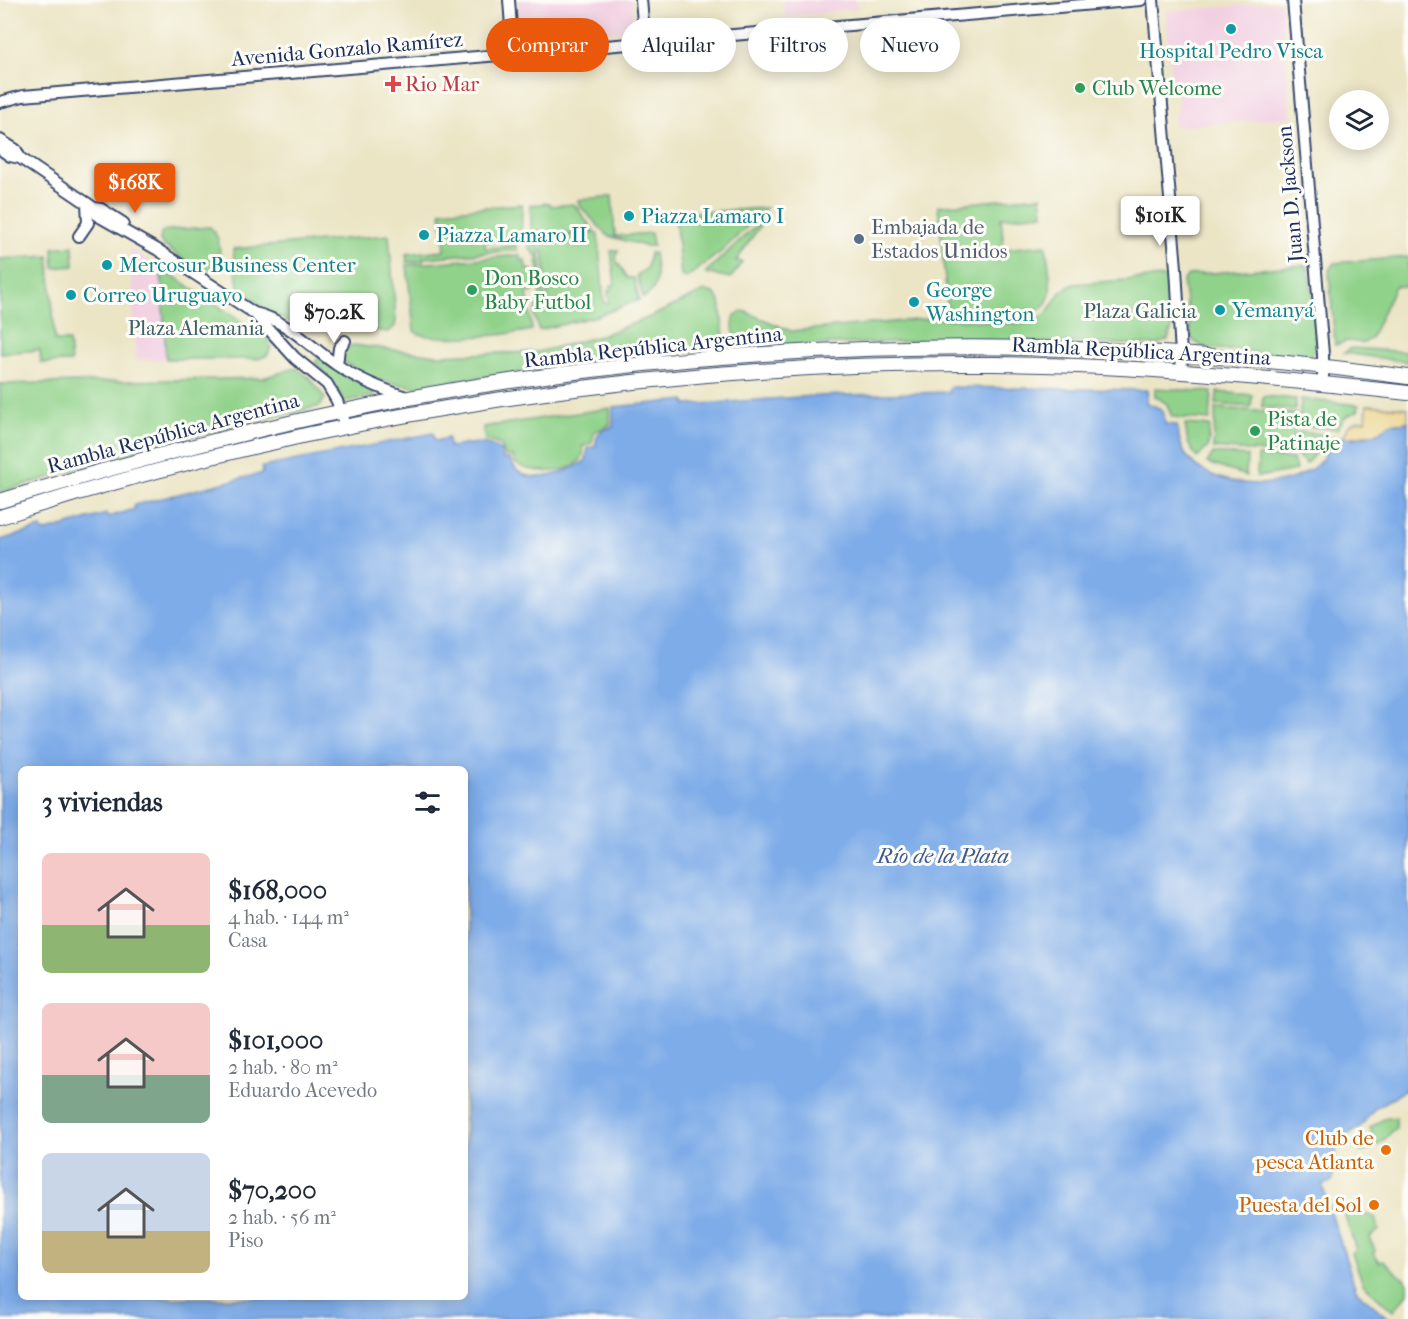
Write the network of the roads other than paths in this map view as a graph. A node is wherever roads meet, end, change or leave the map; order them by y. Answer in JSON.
{"nodes":[{"id":1,"x":508,"y":0,"type":"edge"},
{"id":2,"x":641,"y":0,"type":"edge"},
{"id":3,"x":1141,"y":0,"type":"edge"},
{"id":4,"x":1153,"y":0,"type":"edge"},
{"id":5,"x":1293,"y":0,"type":"edge"},
{"id":6,"x":510,"y":18,"type":"edge"},
{"id":7,"x":643,"y":18,"type":"edge"},
{"id":8,"x":736,"y":35,"type":"edge"},
{"id":9,"x":486,"y":56,"type":"edge"},
{"id":10,"x":0,"y":94,"type":"edge"},
{"id":11,"x":23,"y":96,"type":"junction"},
{"id":12,"x":0,"y":102,"type":"edge"},
{"id":13,"x":0,"y":140,"type":"edge"},
{"id":14,"x":0,"y":149,"type":"edge"},
{"id":15,"x":20,"y":158,"type":"junction"},
{"id":16,"x":91,"y":205,"type":"junction"},
{"id":17,"x":79,"y":236,"type":"dead end"},
{"id":18,"x":254,"y":313,"type":"junction"},
{"id":19,"x":345,"y":340,"type":"dead end"},
{"id":20,"x":1181,"y":355,"type":"junction"},
{"id":21,"x":337,"y":365,"type":"junction"},
{"id":22,"x":1324,"y":366,"type":"junction"},
{"id":23,"x":1182,"y":372,"type":"junction"},
{"id":24,"x":1408,"y":377,"type":"edge"},
{"id":25,"x":1323,"y":384,"type":"junction"},
{"id":26,"x":1408,"y":393,"type":"edge"},
{"id":27,"x":409,"y":398,"type":"junction"},
{"id":28,"x":340,"y":411,"type":"junction"},
{"id":29,"x":345,"y":426,"type":"junction"},
{"id":30,"x":0,"y":501,"type":"edge"},
{"id":31,"x":0,"y":517,"type":"edge"}],
"edges":[{"from":1,"to":6,"type":"street"},
{"from":2,"to":7,"type":"street"},
{"from":3,"to":8,"type":"street","name":"Avenida Gonzalo Ramírez"},
{"from":4,"to":20,"type":"street"},
{"from":5,"to":22,"type":"street","name":"Juan D. Jackson"},
{"from":9,"to":11,"type":"street","name":"Avenida Gonzalo Ramírez"},
{"from":10,"to":11,"type":"street","name":"Avenida Gonzalo Ramírez"},
{"from":11,"to":12,"type":"street","name":"Avenida Gonzalo Ramírez"},
{"from":13,"to":15,"type":"street"},
{"from":14,"to":15,"type":"street"},
{"from":15,"to":16,"type":"street"},
{"from":16,"to":17,"type":"street"},
{"from":16,"to":18,"type":"street"},
{"from":18,"to":21,"type":"street"},
{"from":18,"to":28,"type":"street"},
{"from":19,"to":21,"type":"street"},
{"from":20,"to":22,"type":"main road","name":"Rambla República Argentina"},
{"from":20,"to":23,"type":"street"},
{"from":20,"to":27,"type":"main road","name":"Rambla República Argentina"},
{"from":21,"to":27,"type":"street"},
{"from":22,"to":24,"type":"main road","name":"Rambla República Argentina"},
{"from":22,"to":25,"type":"street","name":"Juan D. Jackson"},
{"from":23,"to":25,"type":"main road","name":"Rambla República Argentina"},
{"from":23,"to":29,"type":"main road","name":"Rambla República Argentina"},
{"from":25,"to":26,"type":"main road","name":"Rambla República Argentina"},
{"from":27,"to":28,"type":"main road","name":"Rambla República Argentina"},
{"from":28,"to":29,"type":"street"},
{"from":28,"to":30,"type":"main road","name":"Rambla República Argentina"},
{"from":29,"to":31,"type":"main road","name":"Rambla República Argentina"}]}
